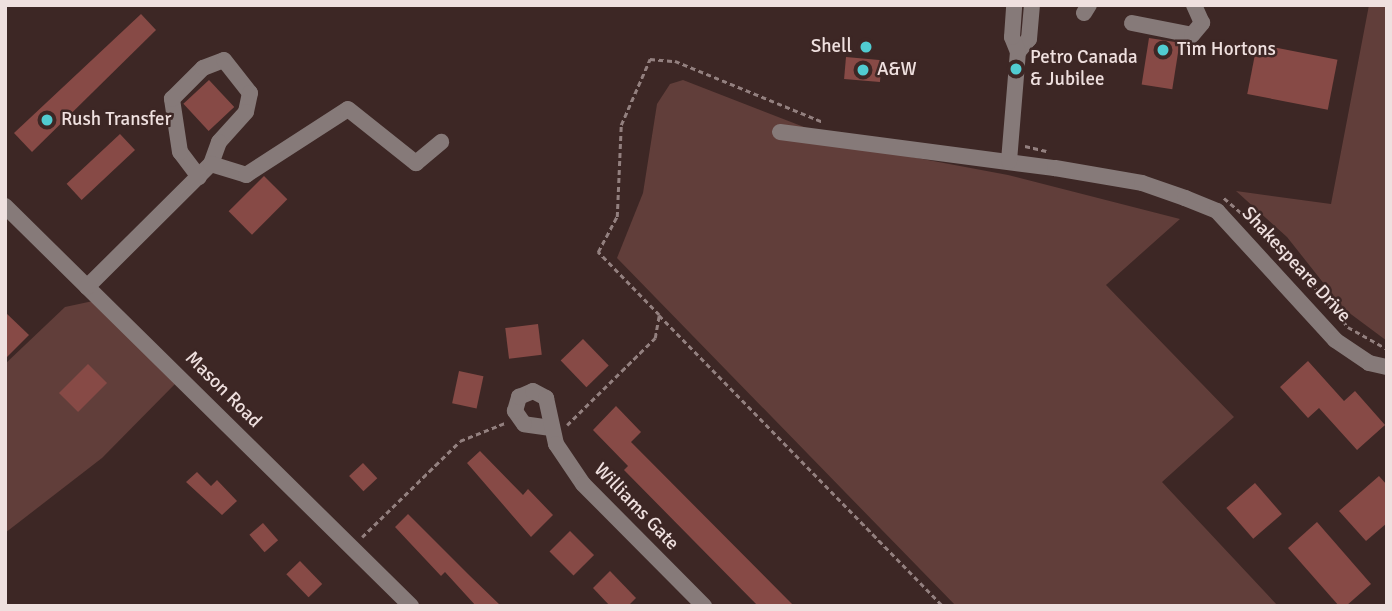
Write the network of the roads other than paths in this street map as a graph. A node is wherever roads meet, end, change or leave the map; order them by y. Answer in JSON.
{"nodes":[{"id":1,"x":1014,"y":5,"type":"edge"},
{"id":2,"x":1032,"y":5,"type":"edge"},
{"id":3,"x":1194,"y":5,"type":"edge"},
{"id":4,"x":1132,"y":23,"type":"dead end"},
{"id":5,"x":1018,"y":52,"type":"junction"},
{"id":6,"x":780,"y":132,"type":"dead end"},
{"id":7,"x":441,"y":142,"type":"dead end"},
{"id":8,"x":1009,"y":161,"type":"junction"},
{"id":9,"x":212,"y":164,"type":"junction"},
{"id":10,"x":199,"y":177,"type":"junction"},
{"id":11,"x":5,"y":206,"type":"edge"},
{"id":12,"x":87,"y":287,"type":"junction"},
{"id":13,"x":1387,"y":367,"type":"edge"},
{"id":14,"x":551,"y":431,"type":"junction"},
{"id":15,"x":411,"y":606,"type":"edge"},
{"id":16,"x":704,"y":606,"type":"edge"}],
"edges":[{"from":1,"to":5,"type":"street"},
{"from":2,"to":5,"type":"street"},
{"from":3,"to":4,"type":"street"},
{"from":5,"to":8,"type":"street"},
{"from":6,"to":8,"type":"street","name":"Shakespeare Drive"},
{"from":7,"to":9,"type":"street"},
{"from":8,"to":13,"type":"street","name":"Shakespeare Drive"},
{"from":9,"to":10,"type":"street"},
{"from":9,"to":10,"type":"street"},
{"from":10,"to":12,"type":"street"},
{"from":11,"to":12,"type":"street","name":"Mason Road"},
{"from":12,"to":15,"type":"street","name":"Mason Road"},
{"from":14,"to":14,"type":"street","name":"Williams Gate"},
{"from":14,"to":16,"type":"street","name":"Williams Gate"}]}
